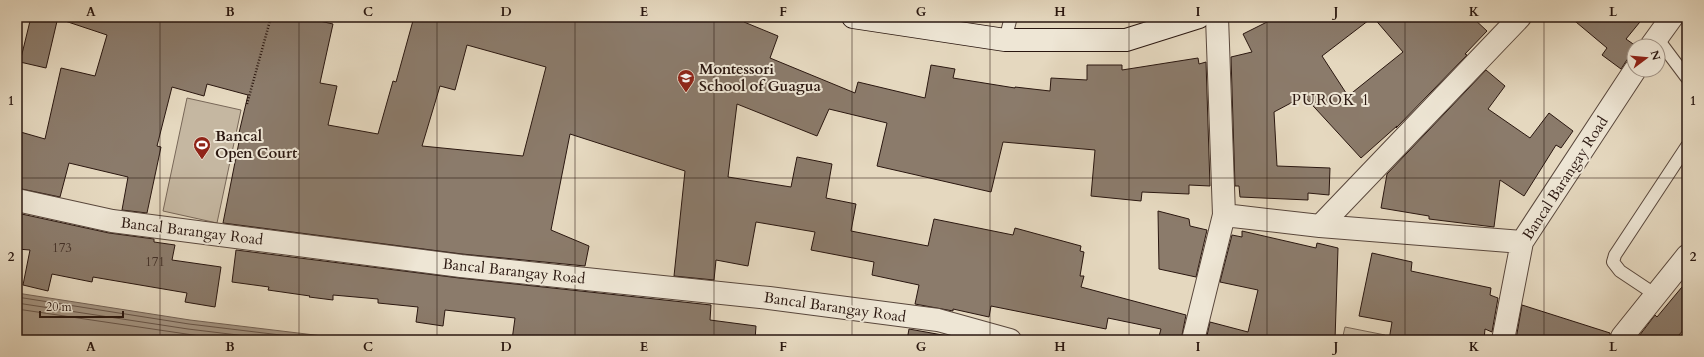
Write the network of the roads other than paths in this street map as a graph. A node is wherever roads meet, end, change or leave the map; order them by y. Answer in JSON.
{"nodes":[{"id":1,"x":853,"y":17,"type":"edge"},
{"id":2,"x":1011,"y":17,"type":"edge"},
{"id":3,"x":1199,"y":17,"type":"edge"},
{"id":4,"x":1217,"y":17,"type":"edge"},
{"id":5,"x":1520,"y":17,"type":"edge"},
{"id":6,"x":1672,"y":17,"type":"edge"},
{"id":7,"x":1657,"y":38,"type":"edge"},
{"id":8,"x":1005,"y":40,"type":"junction"},
{"id":9,"x":1666,"y":55,"type":"edge"},
{"id":10,"x":1630,"y":78,"type":"edge"},
{"id":11,"x":1687,"y":78,"type":"edge"},
{"id":12,"x":1687,"y":146,"type":"edge"},
{"id":13,"x":17,"y":200,"type":"edge"},
{"id":14,"x":1224,"y":215,"type":"junction"},
{"id":15,"x":1320,"y":226,"type":"junction"},
{"id":16,"x":1522,"y":242,"type":"junction"},
{"id":17,"x":1687,"y":256,"type":"edge"},
{"id":18,"x":1656,"y":295,"type":"junction"},
{"id":19,"x":1622,"y":338,"type":"dead end"},
{"id":20,"x":1010,"y":340,"type":"edge"},
{"id":21,"x":1193,"y":340,"type":"edge"},
{"id":22,"x":1503,"y":340,"type":"edge"}],
"edges":[{"from":1,"to":8,"type":"street"},
{"from":2,"to":8,"type":"lane"},
{"from":3,"to":8,"type":"street"},
{"from":4,"to":14,"type":"street"},
{"from":5,"to":15,"type":"street"},
{"from":6,"to":7,"type":"street"},
{"from":9,"to":11,"type":"lane"},
{"from":10,"to":16,"type":"street","name":"Bancal Barangay Road"},
{"from":12,"to":18,"type":"lane"},
{"from":13,"to":20,"type":"street","name":"Bancal Barangay Road"},
{"from":14,"to":15,"type":"street"},
{"from":14,"to":21,"type":"street"},
{"from":15,"to":16,"type":"street"},
{"from":16,"to":22,"type":"street","name":"Bancal Barangay Road"},
{"from":17,"to":18,"type":"street"},
{"from":18,"to":19,"type":"street"}]}
